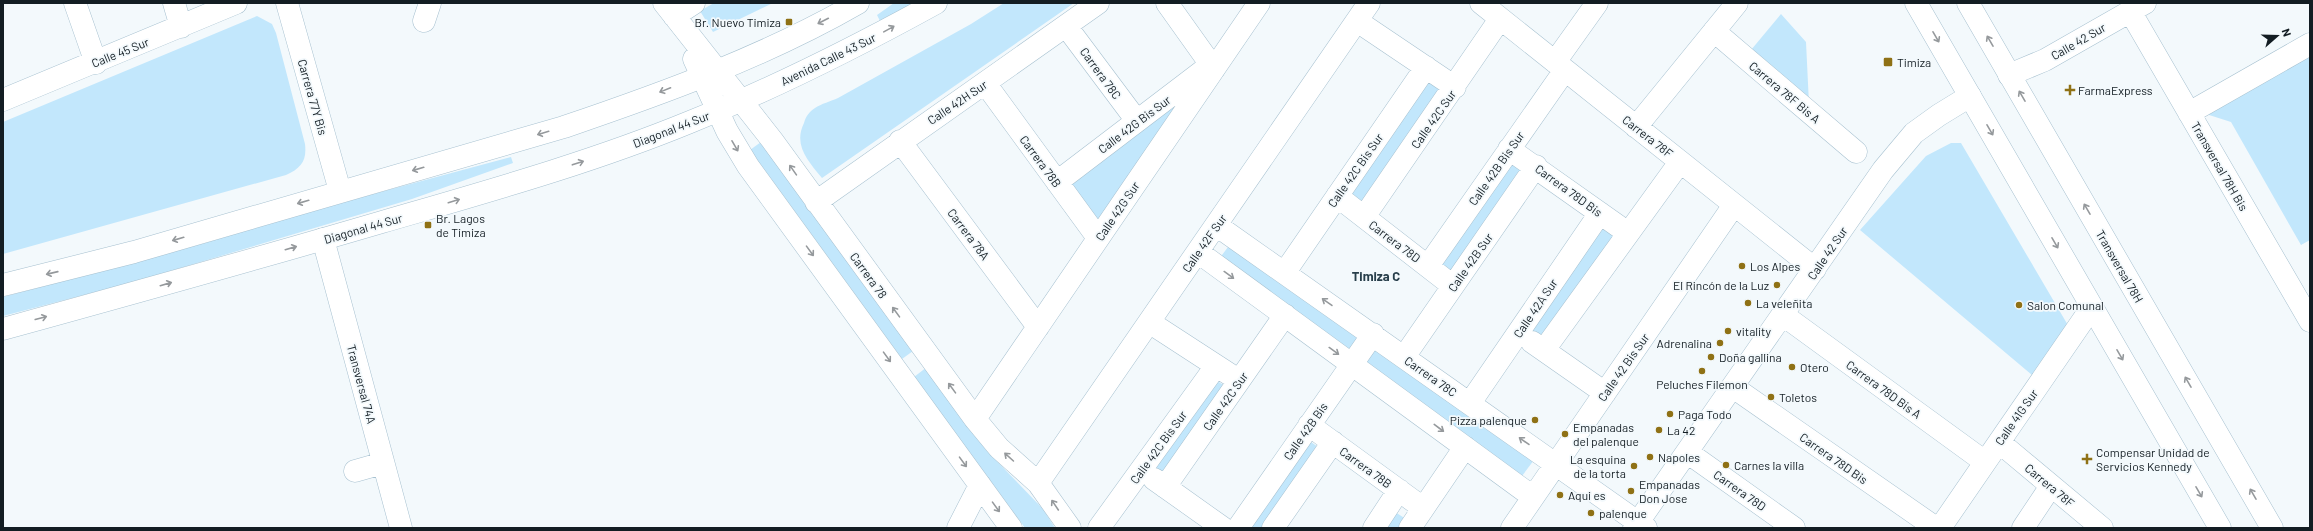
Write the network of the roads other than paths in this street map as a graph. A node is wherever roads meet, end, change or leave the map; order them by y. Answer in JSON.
{"nodes":[{"id":1,"x":75,"y":3,"type":"edge"},
{"id":2,"x":174,"y":3,"type":"edge"},
{"id":3,"x":236,"y":3,"type":"edge"},
{"id":4,"x":287,"y":3,"type":"edge"},
{"id":5,"x":694,"y":3,"type":"edge"},
{"id":6,"x":858,"y":3,"type":"edge"},
{"id":7,"x":936,"y":3,"type":"edge"},
{"id":8,"x":1098,"y":3,"type":"edge"},
{"id":9,"x":1167,"y":3,"type":"edge"},
{"id":10,"x":1259,"y":3,"type":"edge"},
{"id":11,"x":1370,"y":3,"type":"edge"},
{"id":12,"x":1481,"y":3,"type":"edge"},
{"id":13,"x":1597,"y":3,"type":"edge"},
{"id":14,"x":1737,"y":3,"type":"edge"},
{"id":15,"x":1916,"y":3,"type":"edge"},
{"id":16,"x":1968,"y":3,"type":"edge"},
{"id":17,"x":2137,"y":7,"type":"edge"},
{"id":18,"x":669,"y":10,"type":"edge"},
{"id":19,"x":1500,"y":19,"type":"junction"},
{"id":20,"x":1357,"y":21,"type":"junction"},
{"id":21,"x":1066,"y":26,"type":"junction"},
{"id":22,"x":181,"y":27,"type":"junction"},
{"id":23,"x":1714,"y":31,"type":"junction"},
{"id":24,"x":2310,"y":44,"type":"edge"},
{"id":25,"x":96,"y":62,"type":"junction"},
{"id":26,"x":1560,"y":66,"type":"junction"},
{"id":27,"x":1212,"y":67,"type":"junction"},
{"id":28,"x":1426,"y":68,"type":"junction"},
{"id":29,"x":709,"y":73,"type":"junction"},
{"id":30,"x":2009,"y":75,"type":"junction"},
{"id":31,"x":984,"y":83,"type":"junction"},
{"id":32,"x":1455,"y":87,"type":"junction"},
{"id":33,"x":1970,"y":96,"type":"junction"},
{"id":34,"x":3,"y":100,"type":"edge"},
{"id":35,"x":741,"y":101,"type":"junction"},
{"id":36,"x":718,"y":111,"type":"junction"},
{"id":37,"x":2189,"y":113,"type":"junction"},
{"id":38,"x":1137,"y":121,"type":"junction"},
{"id":39,"x":1636,"y":127,"type":"junction"},
{"id":40,"x":900,"y":141,"type":"junction"},
{"id":41,"x":1509,"y":149,"type":"junction"},
{"id":42,"x":1856,"y":152,"type":"dead end"},
{"id":43,"x":1680,"y":162,"type":"junction"},
{"id":44,"x":1536,"y":166,"type":"junction"},
{"id":45,"x":1057,"y":182,"type":"junction"},
{"id":46,"x":340,"y":191,"type":"junction"},
{"id":47,"x":1337,"y":196,"type":"junction"},
{"id":48,"x":816,"y":202,"type":"junction"},
{"id":49,"x":1734,"y":205,"type":"junction"},
{"id":50,"x":1600,"y":213,"type":"junction"},
{"id":51,"x":1364,"y":217,"type":"junction"},
{"id":52,"x":1216,"y":225,"type":"junction"},
{"id":53,"x":1628,"y":233,"type":"junction"},
{"id":54,"x":1098,"y":238,"type":"junction"},
{"id":55,"x":322,"y":239,"type":"junction"},
{"id":56,"x":1198,"y":252,"type":"junction"},
{"id":57,"x":1428,"y":266,"type":"junction"},
{"id":58,"x":1815,"y":269,"type":"junction"},
{"id":59,"x":1285,"y":272,"type":"junction"},
{"id":60,"x":3,"y":285,"type":"edge"},
{"id":61,"x":1454,"y":286,"type":"junction"},
{"id":62,"x":2092,"y":307,"type":"junction"},
{"id":63,"x":1284,"y":315,"type":"junction"},
{"id":64,"x":1784,"y":315,"type":"junction"},
{"id":65,"x":2310,"y":321,"type":"edge"},
{"id":66,"x":1149,"y":322,"type":"junction"},
{"id":67,"x":1038,"y":326,"type":"junction"},
{"id":68,"x":3,"y":329,"type":"edge"},
{"id":69,"x":1519,"y":332,"type":"junction"},
{"id":70,"x":1373,"y":334,"type":"junction"},
{"id":71,"x":1544,"y":350,"type":"junction"},
{"id":72,"x":928,"y":355,"type":"junction"},
{"id":73,"x":1404,"y":357,"type":"junction"},
{"id":74,"x":1352,"y":364,"type":"junction"},
{"id":75,"x":1216,"y":366,"type":"junction"},
{"id":76,"x":900,"y":375,"type":"junction"},
{"id":77,"x":1239,"y":381,"type":"junction"},
{"id":78,"x":1733,"y":386,"type":"junction"},
{"id":79,"x":1605,"y":393,"type":"junction"},
{"id":80,"x":1470,"y":403,"type":"junction"},
{"id":81,"x":975,"y":419,"type":"junction"},
{"id":82,"x":1309,"y":425,"type":"junction"},
{"id":83,"x":1333,"y":442,"type":"junction"},
{"id":84,"x":1999,"y":442,"type":"junction"},
{"id":85,"x":1465,"y":447,"type":"junction"},
{"id":86,"x":1687,"y":452,"type":"junction"},
{"id":87,"x":1985,"y":462,"type":"junction"},
{"id":88,"x":383,"y":463,"type":"junction"},
{"id":89,"x":1556,"y":464,"type":"junction"},
{"id":90,"x":1142,"y":470,"type":"junction"},
{"id":91,"x":355,"y":471,"type":"dead end"},
{"id":92,"x":1038,"y":483,"type":"junction"},
{"id":93,"x":980,"y":485,"type":"junction"},
{"id":94,"x":2051,"y":486,"type":"junction"},
{"id":95,"x":1165,"y":487,"type":"junction"},
{"id":96,"x":1398,"y":490,"type":"junction"},
{"id":97,"x":1533,"y":497,"type":"junction"},
{"id":98,"x":1423,"y":508,"type":"junction"},
{"id":99,"x":1639,"y":526,"type":"edge"},
{"id":100,"x":401,"y":528,"type":"edge"},
{"id":101,"x":958,"y":528,"type":"edge"},
{"id":102,"x":1011,"y":528,"type":"edge"},
{"id":103,"x":1070,"y":528,"type":"edge"},
{"id":104,"x":1099,"y":528,"type":"edge"},
{"id":105,"x":1223,"y":528,"type":"edge"},
{"id":106,"x":1238,"y":528,"type":"edge"},
{"id":107,"x":1273,"y":528,"type":"edge"},
{"id":108,"x":1374,"y":528,"type":"edge"},
{"id":109,"x":1410,"y":528,"type":"edge"},
{"id":110,"x":1512,"y":528,"type":"edge"},
{"id":111,"x":1794,"y":528,"type":"edge"},
{"id":112,"x":1936,"y":528,"type":"edge"},
{"id":113,"x":1940,"y":528,"type":"edge"},
{"id":114,"x":2023,"y":528,"type":"edge"},
{"id":115,"x":2102,"y":528,"type":"edge"},
{"id":116,"x":2220,"y":528,"type":"edge"},
{"id":117,"x":2272,"y":528,"type":"edge"}],
"edges":[{"from":1,"to":25,"type":"street"},
{"from":2,"to":22,"type":"street"},
{"from":3,"to":22,"type":"street","name":"Calle 45 Sur"},
{"from":4,"to":46,"type":"street","name":"Carrera 77Y Bis"},
{"from":5,"to":18,"type":"street"},
{"from":6,"to":29,"type":"street","one_way":true},
{"from":35,"to":7,"type":"street","name":"Avenida Calle 43 Sur","one_way":true},
{"from":8,"to":21,"type":"street","name":"Calle 42H Sur"},
{"from":9,"to":27,"type":"street"},
{"from":10,"to":27,"type":"street","name":"Calle 42G Sur"},
{"from":11,"to":20,"type":"street","name":"Calle 42F Sur"},
{"from":12,"to":19,"type":"street","name":"Carrera 78F"},
{"from":13,"to":26,"type":"street","name":"Calle 42B Bis Sur"},
{"from":14,"to":23,"type":"street"},
{"from":15,"to":33,"type":"street","one_way":true},
{"from":30,"to":16,"type":"street","name":"Transversal 78H","one_way":true},
{"from":17,"to":30,"type":"street","name":"Calle 42 Sur"},
{"from":17,"to":37,"type":"street","name":"Transversal 78H Bis"},
{"from":18,"to":29,"type":"street","name":"Carrera 78"},
{"from":19,"to":26,"type":"street","name":"Carrera 78F"},
{"from":19,"to":32,"type":"street","name":"Calle 42C Sur"},
{"from":20,"to":28,"type":"street"},
{"from":20,"to":52,"type":"street","name":"Calle 42F Sur"},
{"from":21,"to":31,"type":"street","name":"Calle 42H Sur"},
{"from":21,"to":38,"type":"street","name":"Carrera 78C"},
{"from":22,"to":25,"type":"street","name":"Calle 45 Sur"},
{"from":23,"to":39,"type":"street"},
{"from":23,"to":42,"type":"street","name":"Carrera 78F Bis A"},
{"from":24,"to":37,"type":"street"},
{"from":25,"to":34,"type":"street","name":"Calle 45 Sur"},
{"from":26,"to":39,"type":"street","name":"Carrera 78F"},
{"from":26,"to":41,"type":"street","name":"Calle 42B Bis Sur"},
{"from":27,"to":38,"type":"street","name":"Calle 42G Bis Sur"},
{"from":27,"to":54,"type":"street","name":"Calle 42G Sur"},
{"from":28,"to":32,"type":"street"},
{"from":28,"to":47,"type":"street","name":"Calle 42C Bis Sur"},
{"from":29,"to":35,"type":"street","name":"Carrera 78"},
{"from":29,"to":36,"type":"street","name":"Carrera 78"},
{"from":29,"to":46,"type":"street","one_way":true},
{"from":117,"to":30,"type":"street","name":"Transversal 78H","one_way":true},
{"from":31,"to":40,"type":"street","name":"Calle 42H Sur"},
{"from":31,"to":45,"type":"street","name":"Carrera 78B"},
{"from":32,"to":51,"type":"street","name":"Calle 42C Sur"},
{"from":33,"to":58,"type":"street","name":"Calle 42 Sur"},
{"from":33,"to":62,"type":"street","one_way":true},
{"from":35,"to":36,"type":"street","name":"Avenida Calle 43 Sur"},
{"from":48,"to":35,"type":"street","name":"Carrera 78","one_way":true},
{"from":55,"to":36,"type":"street","name":"Diagonal 44 Sur","one_way":true},
{"from":36,"to":76,"type":"street","name":"Carrera 78","one_way":true},
{"from":37,"to":65,"type":"street","name":"Transversal 78H Bis"},
{"from":38,"to":45,"type":"street","name":"Calle 42G Bis Sur"},
{"from":39,"to":43,"type":"street","name":"Carrera 78F"},
{"from":40,"to":48,"type":"street","name":"Calle 42H Sur"},
{"from":40,"to":67,"type":"street","name":"Carrera 78A"},
{"from":41,"to":44,"type":"street","name":"Carrera 78D Bis"},
{"from":41,"to":57,"type":"street","name":"Calle 42B Bis Sur"},
{"from":43,"to":49,"type":"street","name":"Carrera 78F"},
{"from":43,"to":53,"type":"street"},
{"from":44,"to":50,"type":"street","name":"Carrera 78D Bis"},
{"from":44,"to":61,"type":"street","name":"Calle 42B Sur"},
{"from":45,"to":54,"type":"street","name":"Carrera 78B"},
{"from":46,"to":60,"type":"street","one_way":true},
{"from":47,"to":51,"type":"street","name":"Carrera 78D"},
{"from":47,"to":59,"type":"street","name":"Calle 42C Bis Sur"},
{"from":72,"to":48,"type":"street","name":"Carrera 78","one_way":true},
{"from":49,"to":58,"type":"street","name":"Carrera 78F"},
{"from":49,"to":79,"type":"street","name":"Calle 42 Bis Sur"},
{"from":50,"to":53,"type":"street","name":"Carrera 78D Bis"},
{"from":50,"to":69,"type":"street","name":"Calle 42A Sur"},
{"from":51,"to":57,"type":"street","name":"Carrera 78D"},
{"from":52,"to":56,"type":"street","name":"Calle 42F Sur"},
{"from":52,"to":59,"type":"street","name":"Carrera 78C"},
{"from":53,"to":71,"type":"street"},
{"from":54,"to":67,"type":"street","name":"Calle 42G Sur"},
{"from":68,"to":55,"type":"street","name":"Diagonal 44 Sur","one_way":true},
{"from":55,"to":88,"type":"street","name":"Transversal 74A"},
{"from":56,"to":63,"type":"street","one_way":true},
{"from":56,"to":66,"type":"street","name":"Calle 42F Sur"},
{"from":57,"to":61,"type":"street","name":"Carrera 78D"},
{"from":58,"to":64,"type":"street","name":"Calle 42 Sur"},
{"from":70,"to":59,"type":"street","name":"Carrera 78C","one_way":true},
{"from":61,"to":73,"type":"street","name":"Calle 42B Sur"},
{"from":62,"to":84,"type":"street","name":"Calle 41G Sur"},
{"from":62,"to":116,"type":"street","one_way":true},
{"from":63,"to":74,"type":"street","one_way":true},
{"from":63,"to":77,"type":"street","name":"Calle 42C Sur"},
{"from":64,"to":78,"type":"street","name":"Calle 42 Sur"},
{"from":64,"to":87,"type":"street","name":"Carrera 78D Bis A"},
{"from":66,"to":75,"type":"street"},
{"from":66,"to":92,"type":"street","name":"Calle 42F Sur"},
{"from":67,"to":81,"type":"street","name":"Calle 42G Sur"},
{"from":69,"to":71,"type":"street"},
{"from":69,"to":80,"type":"street","name":"Calle 42A Sur"},
{"from":70,"to":73,"type":"street","name":"Carrera 78C"},
{"from":70,"to":74,"type":"street","name":"Calle 42B Bis"},
{"from":71,"to":79,"type":"street"},
{"from":72,"to":76,"type":"street"},
{"from":81,"to":72,"type":"street","name":"Carrera 78","one_way":true},
{"from":73,"to":80,"type":"street","name":"Carrera 78C"},
{"from":74,"to":82,"type":"street","name":"Calle 42B Bis"},
{"from":74,"to":85,"type":"street","one_way":true},
{"from":75,"to":77,"type":"street"},
{"from":75,"to":90,"type":"street","name":"Calle 42C Bis Sur"},
{"from":76,"to":93,"type":"street","name":"Carrera 78","one_way":true},
{"from":77,"to":95,"type":"street","name":"Calle 42C Sur"},
{"from":78,"to":86,"type":"street","name":"Calle 42 Sur"},
{"from":78,"to":112,"type":"street","name":"Carrera 78D Bis"},
{"from":79,"to":89,"type":"street","name":"Calle 42 Bis Sur"},
{"from":89,"to":80,"type":"street","name":"Carrera 78C","one_way":true},
{"from":92,"to":81,"type":"street","name":"Carrera 78","one_way":true},
{"from":82,"to":83,"type":"street","name":"Carrera 78B"},
{"from":82,"to":106,"type":"street","name":"Calle 42B Bis"},
{"from":83,"to":96,"type":"street","name":"Carrera 78B"},
{"from":83,"to":107,"type":"street"},
{"from":84,"to":87,"type":"street","name":"Calle 41G Sur"},
{"from":84,"to":94,"type":"street","name":"Carrera 78F"},
{"from":85,"to":97,"type":"street"},
{"from":85,"to":98,"type":"street"},
{"from":86,"to":99,"type":"street","name":"Calle 42 Sur"},
{"from":86,"to":111,"type":"street","name":"Carrera 78D"},
{"from":87,"to":113,"type":"street","name":"Calle 41G Sur"},
{"from":88,"to":91,"type":"street"},
{"from":88,"to":100,"type":"street","name":"Transversal 74A"},
{"from":89,"to":97,"type":"street","name":"Calle 42 Bis Sur"},
{"from":89,"to":99,"type":"street","name":"Carrera 78C"},
{"from":90,"to":95,"type":"street"},
{"from":90,"to":104,"type":"street","name":"Calle 42C Bis Sur"},
{"from":103,"to":92,"type":"street","name":"Carrera 78","one_way":true},
{"from":93,"to":101,"type":"street"},
{"from":93,"to":102,"type":"street","name":"Carrera 78","one_way":true},
{"from":94,"to":114,"type":"street"},
{"from":94,"to":115,"type":"street","name":"Carrera 78F"},
{"from":95,"to":105,"type":"street"},
{"from":96,"to":98,"type":"street","name":"Carrera 78B"},
{"from":96,"to":108,"type":"street"},
{"from":97,"to":110,"type":"street","name":"Calle 42 Bis Sur"},
{"from":98,"to":109,"type":"street"}]}
